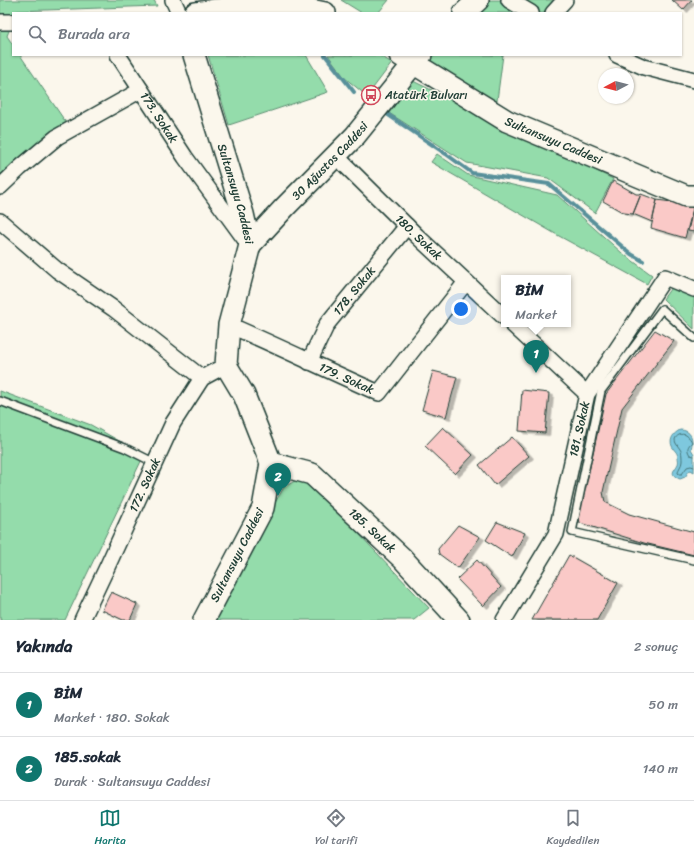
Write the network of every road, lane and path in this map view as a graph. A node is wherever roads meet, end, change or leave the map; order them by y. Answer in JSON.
{"nodes":[{"id":1,"x":173,"y":0,"type":"edge"},
{"id":2,"x":478,"y":0,"type":"edge"},
{"id":3,"x":509,"y":0,"type":"edge"},
{"id":4,"x":565,"y":0,"type":"edge"},
{"id":5,"x":254,"y":4,"type":"edge"},
{"id":6,"x":179,"y":12,"type":"edge"},
{"id":7,"x":201,"y":12,"type":"edge"},
{"id":8,"x":320,"y":12,"type":"edge"},
{"id":9,"x":465,"y":12,"type":"edge"},
{"id":10,"x":529,"y":12,"type":"edge"},
{"id":11,"x":554,"y":12,"type":"edge"},
{"id":12,"x":0,"y":22,"type":"edge"},
{"id":13,"x":12,"y":22,"type":"edge"},
{"id":14,"x":119,"y":56,"type":"edge"},
{"id":15,"x":194,"y":56,"type":"edge"},
{"id":16,"x":619,"y":56,"type":"edge"},
{"id":17,"x":412,"y":58,"type":"edge"},
{"id":18,"x":694,"y":80,"type":"edge"},
{"id":19,"x":142,"y":90,"type":"junction"},
{"id":20,"x":336,"y":156,"type":"junction"},
{"id":21,"x":0,"y":187,"type":"edge"},
{"id":22,"x":694,"y":196,"type":"edge"},
{"id":23,"x":0,"y":221,"type":"edge"},
{"id":24,"x":407,"y":226,"type":"junction"},
{"id":25,"x":250,"y":245,"type":"junction"},
{"id":26,"x":466,"y":282,"type":"junction"},
{"id":27,"x":694,"y":289,"type":"edge"},
{"id":28,"x":501,"y":314,"type":"edge"},
{"id":29,"x":229,"y":325,"type":"junction"},
{"id":30,"x":515,"y":327,"type":"edge"},
{"id":31,"x":694,"y":338,"type":"edge"},
{"id":32,"x":309,"y":362,"type":"junction"},
{"id":33,"x":226,"y":365,"type":"junction"},
{"id":34,"x":202,"y":378,"type":"junction"},
{"id":35,"x":587,"y":394,"type":"junction"},
{"id":36,"x":0,"y":401,"type":"edge"},
{"id":37,"x":271,"y":462,"type":"junction"},
{"id":38,"x":155,"y":463,"type":"junction"},
{"id":39,"x":694,"y":560,"type":"edge"},
{"id":40,"x":82,"y":620,"type":"edge"},
{"id":41,"x":204,"y":620,"type":"edge"},
{"id":42,"x":459,"y":620,"type":"edge"},
{"id":43,"x":504,"y":620,"type":"edge"}],
"edges":[{"from":1,"to":6,"type":"street"},
{"from":2,"to":9,"type":"street"},
{"from":3,"to":10,"type":"street"},
{"from":4,"to":11,"type":"street"},
{"from":5,"to":7,"type":"street"},
{"from":5,"to":8,"type":"street"},
{"from":12,"to":13,"type":"street"},
{"from":14,"to":19,"type":"street"},
{"from":15,"to":25,"type":"street","name":"Sultansuyu Caddesi"},
{"from":16,"to":18,"type":"street"},
{"from":17,"to":20,"type":"street","name":"30 Ağustos Caddesi"},
{"from":17,"to":22,"type":"street","name":"Sultansuyu Caddesi"},
{"from":19,"to":21,"type":"street","name":"173. Sokak"},
{"from":19,"to":25,"type":"street","name":"173. Sokak"},
{"from":20,"to":24,"type":"street","name":"180. Sokak"},
{"from":20,"to":25,"type":"street","name":"30 Ağustos Caddesi"},
{"from":23,"to":34,"type":"street"},
{"from":24,"to":26,"type":"street","name":"180. Sokak"},
{"from":24,"to":32,"type":"street","name":"178. Sokak"},
{"from":25,"to":29,"type":"street","name":"Sultansuyu Caddesi"},
{"from":26,"to":28,"type":"street","name":"180. Sokak"},
{"from":26,"to":32,"type":"street","name":"179. Sokak"},
{"from":27,"to":35,"type":"street","name":"181. Sokak"},
{"from":29,"to":32,"type":"street","name":"179. Sokak"},
{"from":29,"to":33,"type":"street","name":"Sultansuyu Caddesi"},
{"from":30,"to":35,"type":"street"},
{"from":31,"to":39,"type":"lane"},
{"from":33,"to":34,"type":"street","name":"172. Sokak"},
{"from":33,"to":37,"type":"street"},
{"from":34,"to":38,"type":"street","name":"172. Sokak"},
{"from":35,"to":43,"type":"street","name":"181. Sokak"},
{"from":36,"to":38,"type":"lane"},
{"from":37,"to":41,"type":"street","name":"Sultansuyu Caddesi"},
{"from":37,"to":42,"type":"street","name":"185. Sokak"},
{"from":38,"to":40,"type":"street","name":"172. Sokak"}]}
